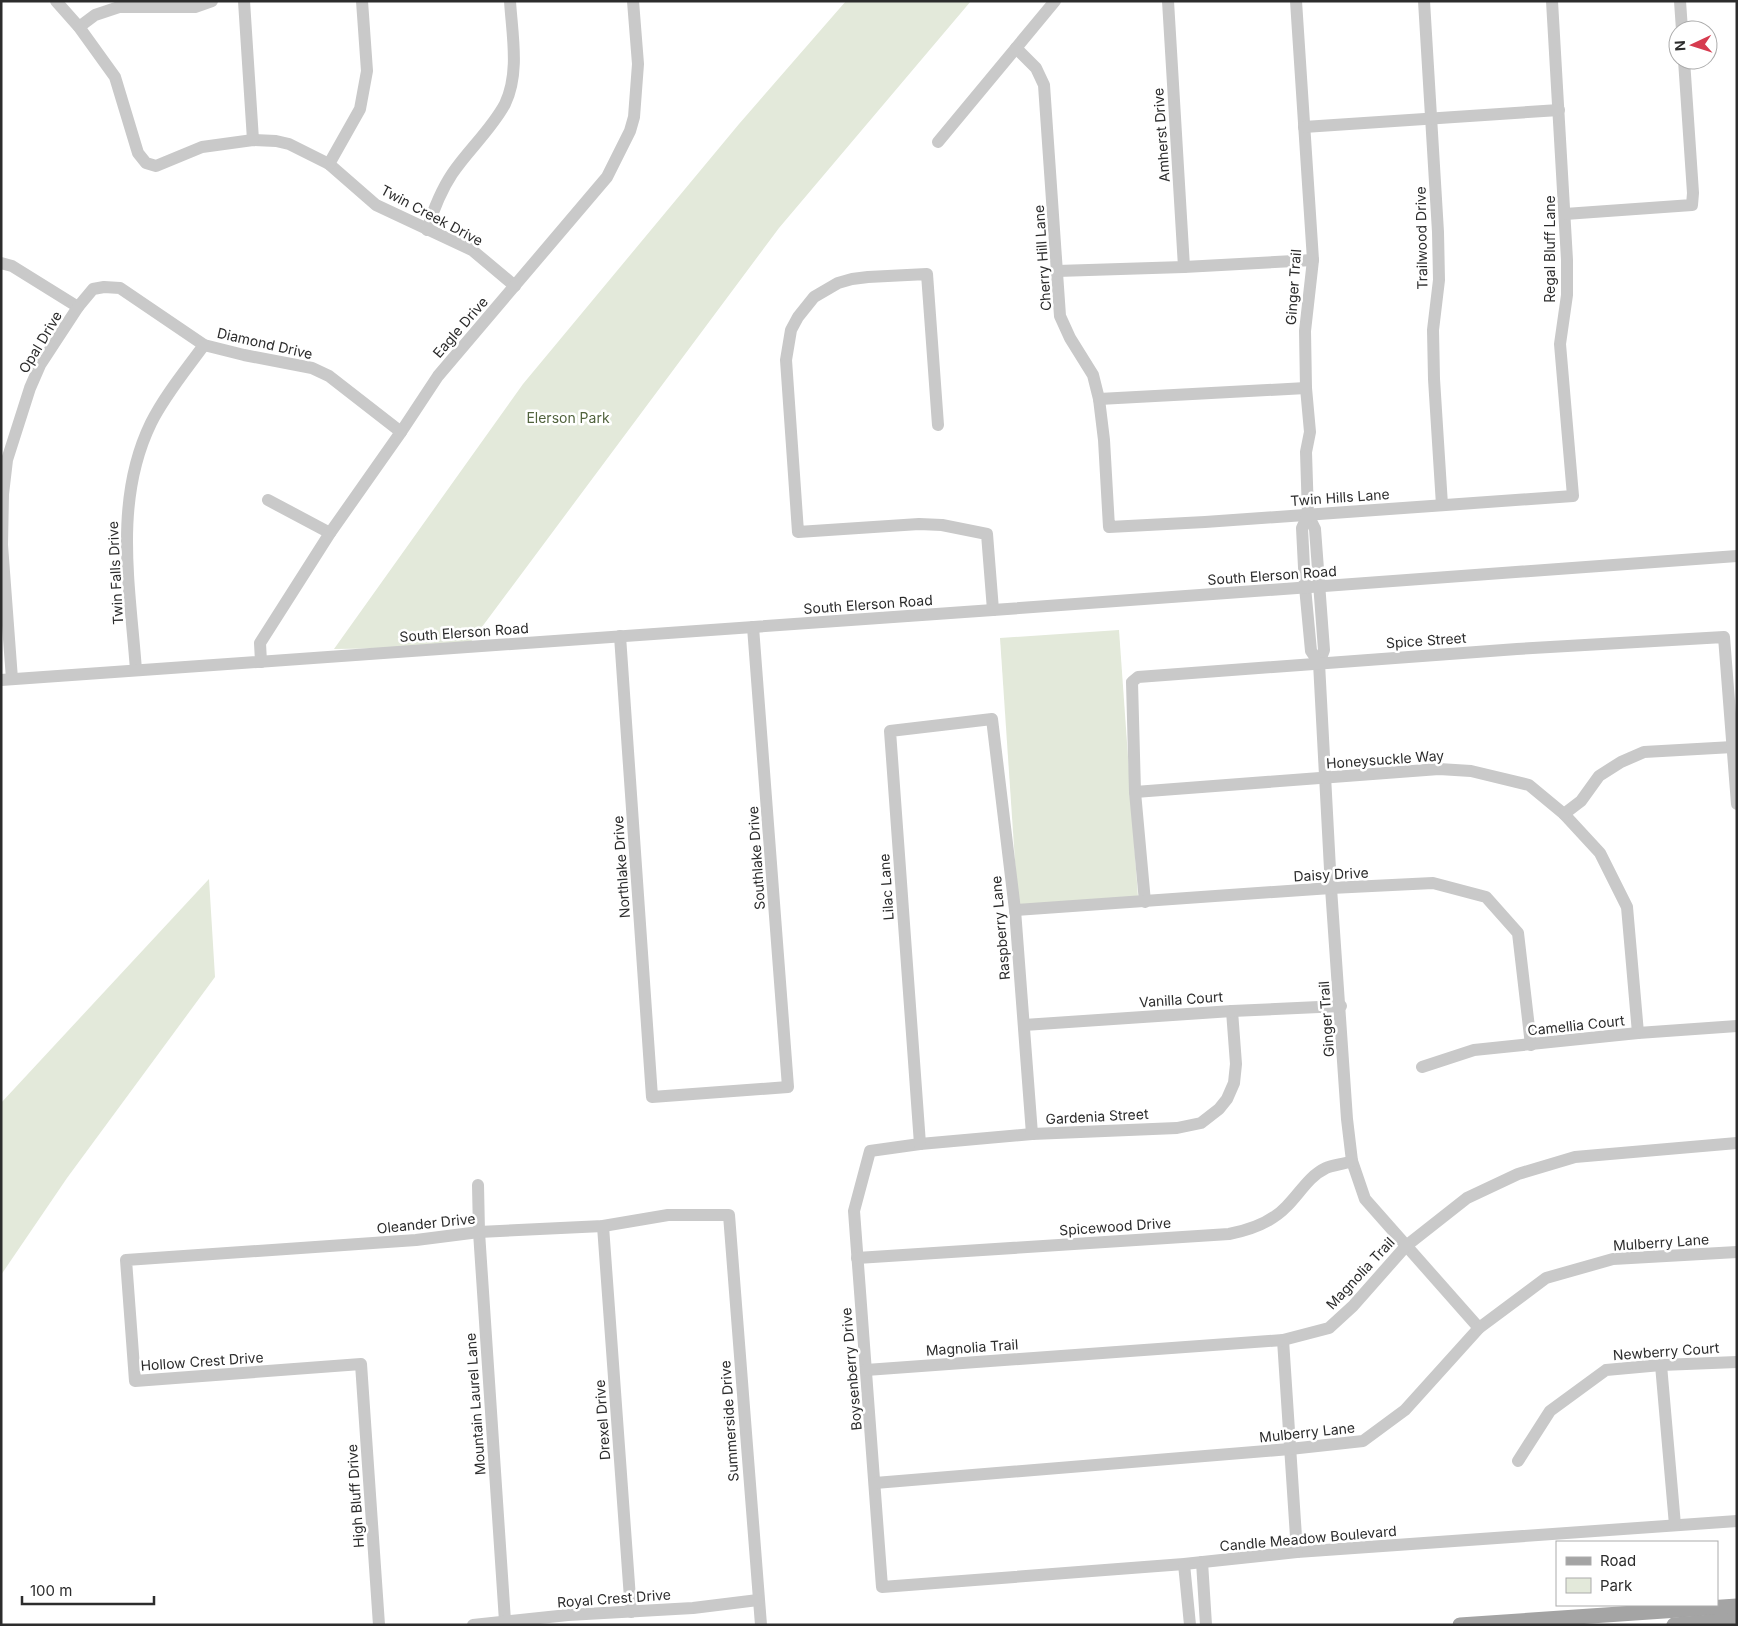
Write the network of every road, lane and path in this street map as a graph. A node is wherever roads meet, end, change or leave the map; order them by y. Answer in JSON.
{"nodes":[{"id":1,"x":56,"y":1,"type":"edge"},
{"id":2,"x":212,"y":1,"type":"edge"},
{"id":3,"x":244,"y":1,"type":"edge"},
{"id":4,"x":362,"y":1,"type":"edge"},
{"id":5,"x":510,"y":1,"type":"edge"},
{"id":6,"x":633,"y":1,"type":"edge"},
{"id":7,"x":1055,"y":1,"type":"edge"},
{"id":8,"x":1168,"y":1,"type":"edge"},
{"id":9,"x":1296,"y":1,"type":"edge"},
{"id":10,"x":1424,"y":1,"type":"edge"},
{"id":11,"x":1552,"y":1,"type":"edge"},
{"id":12,"x":1680,"y":1,"type":"edge"},
{"id":13,"x":1681,"y":20,"type":"edge"},
{"id":14,"x":79,"y":28,"type":"junction"},
{"id":15,"x":1016,"y":48,"type":"junction"},
{"id":16,"x":1685,"y":70,"type":"edge"},
{"id":17,"x":1559,"y":110,"type":"junction"},
{"id":18,"x":1432,"y":119,"type":"junction"},
{"id":19,"x":1304,"y":127,"type":"junction"},
{"id":20,"x":253,"y":140,"type":"junction"},
{"id":21,"x":938,"y":142,"type":"dead end"},
{"id":22,"x":329,"y":164,"type":"junction"},
{"id":23,"x":1565,"y":214,"type":"junction"},
{"id":24,"x":427,"y":230,"type":"junction"},
{"id":25,"x":1313,"y":260,"type":"junction"},
{"id":26,"x":1,"y":263,"type":"edge"},
{"id":27,"x":1184,"y":267,"type":"junction"},
{"id":28,"x":1057,"y":271,"type":"junction"},
{"id":29,"x":515,"y":286,"type":"junction"},
{"id":30,"x":120,"y":288,"type":"joint"},
{"id":31,"x":78,"y":307,"type":"junction"},
{"id":32,"x":204,"y":345,"type":"junction"},
{"id":33,"x":1306,"y":388,"type":"junction"},
{"id":34,"x":1099,"y":399,"type":"junction"},
{"id":35,"x":938,"y":425,"type":"dead end"},
{"id":36,"x":401,"y":432,"type":"junction"},
{"id":37,"x":1572,"y":496,"type":"joint"},
{"id":38,"x":268,"y":500,"type":"dead end"},
{"id":39,"x":1442,"y":505,"type":"junction"},
{"id":40,"x":1308,"y":515,"type":"junction"},
{"id":41,"x":1109,"y":526,"type":"joint"},
{"id":42,"x":330,"y":533,"type":"junction"},
{"id":43,"x":1737,"y":556,"type":"edge"},
{"id":44,"x":1319,"y":586,"type":"junction"},
{"id":45,"x":1305,"y":587,"type":"junction"},
{"id":46,"x":994,"y":610,"type":"junction"},
{"id":47,"x":753,"y":627,"type":"junction"},
{"id":48,"x":620,"y":636,"type":"junction"},
{"id":49,"x":261,"y":662,"type":"junction"},
{"id":50,"x":1319,"y":662,"type":"junction"},
{"id":51,"x":136,"y":670,"type":"junction"},
{"id":52,"x":6,"y":679,"type":"edge"},
{"id":53,"x":992,"y":719,"type":"joint"},
{"id":54,"x":1733,"y":747,"type":"junction"},
{"id":55,"x":1326,"y":778,"type":"junction"},
{"id":56,"x":1135,"y":792,"type":"junction"},
{"id":57,"x":1737,"y":804,"type":"edge"},
{"id":58,"x":1564,"y":814,"type":"junction"},
{"id":59,"x":1331,"y":888,"type":"junction"},
{"id":60,"x":1145,"y":902,"type":"junction"},
{"id":61,"x":1015,"y":910,"type":"junction"},
{"id":62,"x":1340,"y":1006,"type":"junction"},
{"id":63,"x":1232,"y":1011,"type":"junction"},
{"id":64,"x":1024,"y":1025,"type":"junction"},
{"id":65,"x":1737,"y":1026,"type":"edge"},
{"id":66,"x":1638,"y":1033,"type":"junction"},
{"id":67,"x":1531,"y":1045,"type":"junction"},
{"id":68,"x":1422,"y":1067,"type":"dead end"},
{"id":69,"x":652,"y":1097,"type":"joint"},
{"id":70,"x":1032,"y":1134,"type":"junction"},
{"id":71,"x":1737,"y":1143,"type":"edge"},
{"id":72,"x":920,"y":1144,"type":"junction"},
{"id":73,"x":870,"y":1151,"type":"joint"},
{"id":74,"x":1352,"y":1162,"type":"junction"},
{"id":75,"x":478,"y":1185,"type":"dead end"},
{"id":76,"x":729,"y":1214,"type":"joint"},
{"id":77,"x":603,"y":1226,"type":"junction"},
{"id":78,"x":479,"y":1232,"type":"junction"},
{"id":79,"x":1406,"y":1246,"type":"junction"},
{"id":80,"x":1737,"y":1252,"type":"edge"},
{"id":81,"x":857,"y":1258,"type":"junction"},
{"id":82,"x":126,"y":1260,"type":"joint"},
{"id":83,"x":1479,"y":1328,"type":"junction"},
{"id":84,"x":1283,"y":1340,"type":"junction"},
{"id":85,"x":1737,"y":1362,"type":"edge"},
{"id":86,"x":361,"y":1364,"type":"joint"},
{"id":87,"x":1661,"y":1365,"type":"junction"},
{"id":88,"x":866,"y":1370,"type":"junction"},
{"id":89,"x":1290,"y":1449,"type":"junction"},
{"id":90,"x":1518,"y":1461,"type":"dead end"},
{"id":91,"x":875,"y":1484,"type":"junction"},
{"id":92,"x":1737,"y":1521,"type":"edge"},
{"id":93,"x":1675,"y":1525,"type":"junction"},
{"id":94,"x":1297,"y":1552,"type":"junction"},
{"id":95,"x":1202,"y":1562,"type":"junction"},
{"id":96,"x":1184,"y":1564,"type":"junction"},
{"id":97,"x":882,"y":1587,"type":"joint"},
{"id":98,"x":758,"y":1600,"type":"junction"},
{"id":99,"x":1737,"y":1606,"type":"edge"},
{"id":100,"x":631,"y":1612,"type":"junction"},
{"id":101,"x":1642,"y":1618,"type":"edge"},
{"id":102,"x":1625,"y":1619,"type":"edge"},
{"id":103,"x":1737,"y":1620,"type":"edge"},
{"id":104,"x":505,"y":1624,"type":"edge"},
{"id":105,"x":379,"y":1625,"type":"edge"},
{"id":106,"x":473,"y":1625,"type":"edge"},
{"id":107,"x":761,"y":1625,"type":"edge"},
{"id":108,"x":1190,"y":1625,"type":"edge"},
{"id":109,"x":1206,"y":1625,"type":"edge"},
{"id":110,"x":1460,"y":1625,"type":"edge"},
{"id":111,"x":1674,"y":1625,"type":"edge"}],
"edges":[{"from":1,"to":14,"type":"street","name":"Twin Creek Drive"},
{"from":2,"to":14,"type":"street"},
{"from":3,"to":20,"type":"street"},
{"from":4,"to":22,"type":"street"},
{"from":5,"to":24,"type":"street"},
{"from":6,"to":29,"type":"street","name":"Eagle Drive"},
{"from":7,"to":15,"type":"street"},
{"from":8,"to":27,"type":"street","name":"Amherst Drive"},
{"from":9,"to":19,"type":"street","name":"Ginger Trail"},
{"from":10,"to":18,"type":"street","name":"Trailwood Drive"},
{"from":11,"to":17,"type":"street","name":"Regal Bluff Lane"},
{"from":12,"to":13,"type":"street"},
{"from":14,"to":20,"type":"street","name":"Twin Creek Drive"},
{"from":15,"to":21,"type":"street"},
{"from":15,"to":28,"type":"street","name":"Cherry Hill Lane"},
{"from":16,"to":23,"type":"street"},
{"from":17,"to":18,"type":"street"},
{"from":17,"to":23,"type":"street","name":"Regal Bluff Lane"},
{"from":18,"to":19,"type":"street"},
{"from":18,"to":39,"type":"street","name":"Trailwood Drive"},
{"from":19,"to":25,"type":"street","name":"Ginger Trail"},
{"from":20,"to":22,"type":"street","name":"Twin Creek Drive"},
{"from":22,"to":24,"type":"street","name":"Twin Creek Drive"},
{"from":23,"to":37,"type":"street","name":"Regal Bluff Lane"},
{"from":24,"to":29,"type":"street","name":"Twin Creek Drive"},
{"from":25,"to":27,"type":"street"},
{"from":25,"to":33,"type":"street","name":"Ginger Trail"},
{"from":26,"to":31,"type":"street"},
{"from":27,"to":28,"type":"street"},
{"from":28,"to":34,"type":"street","name":"Cherry Hill Lane"},
{"from":29,"to":36,"type":"street","name":"Eagle Drive"},
{"from":30,"to":31,"type":"street","name":"Opal Drive"},
{"from":30,"to":32,"type":"street","name":"Diamond Drive"},
{"from":31,"to":52,"type":"street","name":"Opal Drive"},
{"from":32,"to":36,"type":"street","name":"Diamond Drive"},
{"from":32,"to":51,"type":"street","name":"Twin Falls Drive"},
{"from":33,"to":34,"type":"street"},
{"from":33,"to":40,"type":"street","name":"Ginger Trail"},
{"from":34,"to":41,"type":"street","name":"Cherry Hill Lane"},
{"from":35,"to":46,"type":"street"},
{"from":36,"to":42,"type":"street","name":"Eagle Drive"},
{"from":37,"to":39,"type":"street","name":"Twin Hills Lane"},
{"from":38,"to":42,"type":"street"},
{"from":39,"to":40,"type":"street","name":"Twin Hills Lane"},
{"from":40,"to":41,"type":"street","name":"Twin Hills Lane"},
{"from":40,"to":44,"type":"street","name":"Ginger Trail"},
{"from":40,"to":45,"type":"street","name":"Ginger Trail"},
{"from":42,"to":49,"type":"street","name":"Eagle Drive"},
{"from":43,"to":44,"type":"street","name":"South Elerson Road"},
{"from":44,"to":45,"type":"street","name":"South Elerson Road"},
{"from":44,"to":50,"type":"street","name":"Ginger Trail"},
{"from":45,"to":46,"type":"street","name":"South Elerson Road"},
{"from":45,"to":50,"type":"street","name":"Ginger Trail"},
{"from":46,"to":47,"type":"street","name":"South Elerson Road"},
{"from":47,"to":48,"type":"street","name":"South Elerson Road"},
{"from":47,"to":69,"type":"street","name":"Southlake Drive"},
{"from":48,"to":49,"type":"street","name":"South Elerson Road"},
{"from":48,"to":69,"type":"street","name":"Northlake Drive"},
{"from":49,"to":51,"type":"street","name":"South Elerson Road"},
{"from":50,"to":54,"type":"street","name":"Spice Street"},
{"from":50,"to":55,"type":"street","name":"Ginger Trail"},
{"from":50,"to":56,"type":"street","name":"Spice Street"},
{"from":51,"to":52,"type":"street","name":"South Elerson Road"},
{"from":53,"to":61,"type":"street","name":"Raspberry Lane"},
{"from":53,"to":72,"type":"street","name":"Lilac Lane"},
{"from":54,"to":57,"type":"street"},
{"from":54,"to":58,"type":"street"},
{"from":55,"to":56,"type":"street","name":"Honeysuckle Way"},
{"from":55,"to":58,"type":"street","name":"Honeysuckle Way"},
{"from":55,"to":59,"type":"street","name":"Ginger Trail"},
{"from":56,"to":60,"type":"street"},
{"from":58,"to":66,"type":"street","name":"Honeysuckle Way"},
{"from":59,"to":60,"type":"street","name":"Daisy Drive"},
{"from":59,"to":62,"type":"street","name":"Ginger Trail"},
{"from":59,"to":67,"type":"street","name":"Daisy Drive"},
{"from":60,"to":61,"type":"street","name":"Daisy Drive"},
{"from":61,"to":64,"type":"street","name":"Raspberry Lane"},
{"from":62,"to":63,"type":"street","name":"Vanilla Court"},
{"from":62,"to":74,"type":"street","name":"Ginger Trail"},
{"from":63,"to":64,"type":"street","name":"Vanilla Court"},
{"from":63,"to":70,"type":"street","name":"Gardenia Street"},
{"from":64,"to":70,"type":"street","name":"Raspberry Lane"},
{"from":65,"to":66,"type":"street","name":"Camellia Court"},
{"from":66,"to":67,"type":"street","name":"Camellia Court"},
{"from":67,"to":68,"type":"street","name":"Camellia Court"},
{"from":70,"to":72,"type":"street","name":"Gardenia Street"},
{"from":71,"to":79,"type":"street","name":"Magnolia Trail"},
{"from":72,"to":73,"type":"street","name":"Gardenia Street"},
{"from":73,"to":81,"type":"street","name":"Boysenberry Drive"},
{"from":74,"to":79,"type":"street","name":"Ginger Trail"},
{"from":74,"to":81,"type":"street","name":"Spicewood Drive"},
{"from":75,"to":78,"type":"street","name":"Mountain Laurel Lane"},
{"from":76,"to":77,"type":"street","name":"Oleander Drive"},
{"from":76,"to":98,"type":"street","name":"Summerside Drive"},
{"from":77,"to":78,"type":"street","name":"Oleander Drive"},
{"from":77,"to":100,"type":"street","name":"Drexel Drive"},
{"from":78,"to":82,"type":"street","name":"Oleander Drive"},
{"from":78,"to":104,"type":"street","name":"Mountain Laurel Lane"},
{"from":79,"to":83,"type":"street","name":"Ginger Trail"},
{"from":79,"to":84,"type":"street","name":"Magnolia Trail"},
{"from":80,"to":83,"type":"street","name":"Mulberry Lane"},
{"from":81,"to":88,"type":"street","name":"Boysenberry Drive"},
{"from":82,"to":86,"type":"street","name":"Hollow Crest Drive"},
{"from":83,"to":89,"type":"street","name":"Mulberry Lane"},
{"from":84,"to":88,"type":"street","name":"Magnolia Trail"},
{"from":84,"to":89,"type":"street"},
{"from":85,"to":87,"type":"street","name":"Newberry Court"},
{"from":86,"to":105,"type":"street","name":"High Bluff Drive"},
{"from":87,"to":90,"type":"street","name":"Newberry Court"},
{"from":87,"to":93,"type":"street"},
{"from":88,"to":91,"type":"street","name":"Boysenberry Drive"},
{"from":89,"to":91,"type":"street","name":"Mulberry Lane"},
{"from":89,"to":94,"type":"street"},
{"from":91,"to":97,"type":"street","name":"Boysenberry Drive"},
{"from":92,"to":93,"type":"street","name":"Candle Meadow Boulevard"},
{"from":93,"to":94,"type":"street","name":"Candle Meadow Boulevard"},
{"from":94,"to":95,"type":"street","name":"Candle Meadow Boulevard"},
{"from":95,"to":96,"type":"street","name":"Candle Meadow Boulevard"},
{"from":95,"to":109,"type":"street"},
{"from":96,"to":97,"type":"street","name":"Candle Meadow Boulevard"},
{"from":96,"to":108,"type":"street"},
{"from":98,"to":100,"type":"street","name":"Royal Crest Drive"},
{"from":98,"to":107,"type":"street","name":"Summerside Drive"},
{"from":99,"to":101,"type":"main road"},
{"from":100,"to":104,"type":"street","name":"Royal Crest Drive"},
{"from":101,"to":102,"type":"main road"},
{"from":102,"to":110,"type":"main road"},
{"from":103,"to":111,"type":"main road"},
{"from":104,"to":106,"type":"street","name":"Royal Crest Drive"}]}
